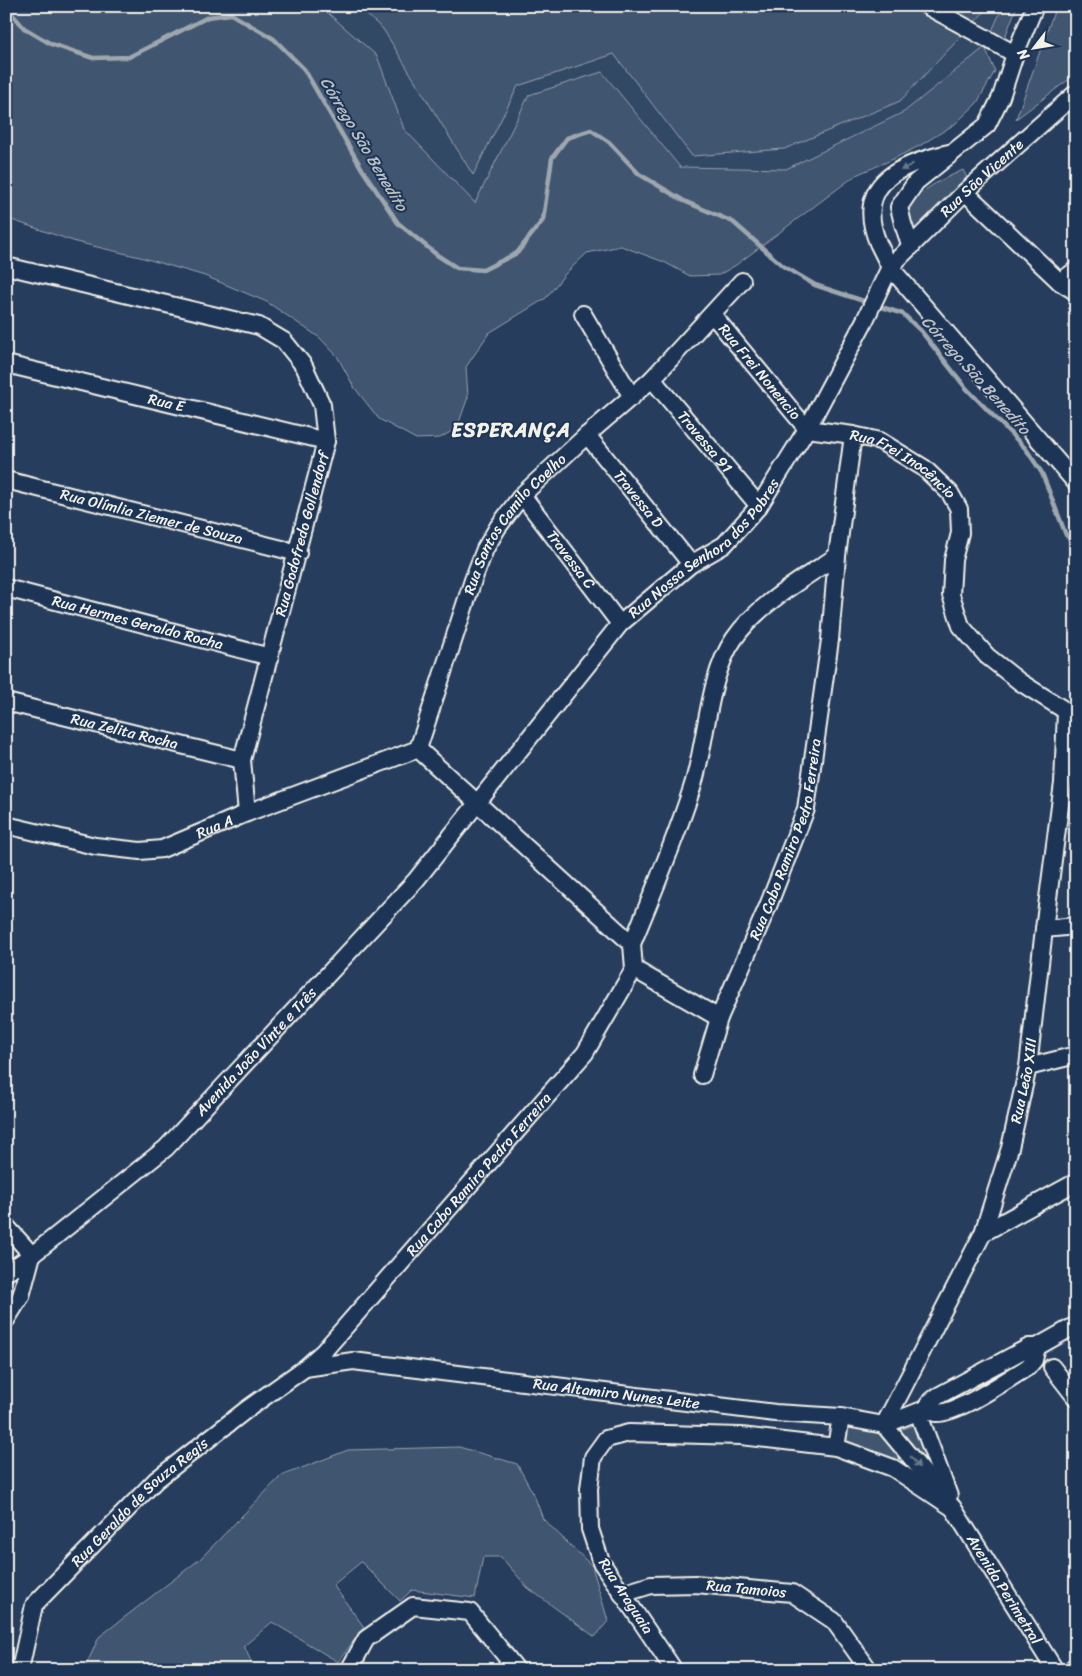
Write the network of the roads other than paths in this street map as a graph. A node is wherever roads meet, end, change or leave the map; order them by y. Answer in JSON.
{"nodes":[{"id":1,"x":928,"y":6,"type":"edge"},
{"id":2,"x":1035,"y":6,"type":"edge"},
{"id":3,"x":1015,"y":54,"type":"junction"},
{"id":4,"x":1076,"y":93,"type":"edge"},
{"id":5,"x":953,"y":152,"type":"junction"},
{"id":6,"x":965,"y":192,"type":"junction"},
{"id":7,"x":911,"y":247,"type":"junction"},
{"id":8,"x":6,"y":266,"type":"edge"},
{"id":9,"x":890,"y":267,"type":"junction"},
{"id":10,"x":1076,"y":270,"type":"edge"},
{"id":11,"x":742,"y":281,"type":"dead end"},
{"id":12,"x":1060,"y":282,"type":"junction"},
{"id":13,"x":1076,"y":292,"type":"edge"},
{"id":14,"x":583,"y":314,"type":"dead end"},
{"id":15,"x":712,"y":314,"type":"junction"},
{"id":16,"x":6,"y":364,"type":"edge"},
{"id":17,"x":652,"y":379,"type":"junction"},
{"id":18,"x":632,"y":397,"type":"junction"},
{"id":19,"x":807,"y":429,"type":"junction"},
{"id":20,"x":587,"y":434,"type":"junction"},
{"id":21,"x":853,"y":435,"type":"junction"},
{"id":22,"x":326,"y":441,"type":"junction"},
{"id":23,"x":6,"y":480,"type":"edge"},
{"id":24,"x":1076,"y":483,"type":"edge"},
{"id":25,"x":522,"y":495,"type":"junction"},
{"id":26,"x":759,"y":506,"type":"junction"},
{"id":27,"x":298,"y":553,"type":"junction"},
{"id":28,"x":837,"y":556,"type":"junction"},
{"id":29,"x":691,"y":564,"type":"junction"},
{"id":30,"x":6,"y":588,"type":"edge"},
{"id":31,"x":620,"y":624,"type":"junction"},
{"id":32,"x":270,"y":657,"type":"junction"},
{"id":33,"x":6,"y":702,"type":"edge"},
{"id":34,"x":1071,"y":715,"type":"edge"},
{"id":35,"x":418,"y":749,"type":"junction"},
{"id":36,"x":242,"y":760,"type":"junction"},
{"id":37,"x":477,"y":802,"type":"junction"},
{"id":38,"x":247,"y":813,"type":"junction"},
{"id":39,"x":6,"y":824,"type":"edge"},
{"id":40,"x":1076,"y":926,"type":"edge"},
{"id":41,"x":1044,"y":929,"type":"junction"},
{"id":42,"x":632,"y":944,"type":"junction"},
{"id":43,"x":634,"y":969,"type":"junction"},
{"id":44,"x":719,"y":1018,"type":"junction"},
{"id":45,"x":1076,"y":1055,"type":"edge"},
{"id":46,"x":1028,"y":1067,"type":"junction"},
{"id":47,"x":702,"y":1075,"type":"dead end"},
{"id":48,"x":1076,"y":1182,"type":"edge"},
{"id":49,"x":6,"y":1226,"type":"edge"},
{"id":50,"x":983,"y":1233,"type":"junction"},
{"id":51,"x":32,"y":1256,"type":"junction"},
{"id":52,"x":6,"y":1273,"type":"edge"},
{"id":53,"x":6,"y":1320,"type":"edge"},
{"id":54,"x":1076,"y":1325,"type":"edge"},
{"id":55,"x":1052,"y":1367,"type":"dead end"},
{"id":56,"x":304,"y":1368,"type":"junction"},
{"id":57,"x":1076,"y":1398,"type":"edge"},
{"id":58,"x":921,"y":1411,"type":"junction"},
{"id":59,"x":841,"y":1418,"type":"junction"},
{"id":60,"x":884,"y":1425,"type":"junction"},
{"id":61,"x":836,"y":1448,"type":"junction"},
{"id":62,"x":953,"y":1508,"type":"junction"},
{"id":63,"x":622,"y":1594,"type":"junction"},
{"id":64,"x":20,"y":1670,"type":"edge"},
{"id":65,"x":349,"y":1670,"type":"edge"},
{"id":66,"x":517,"y":1670,"type":"edge"},
{"id":67,"x":674,"y":1670,"type":"edge"},
{"id":68,"x":869,"y":1670,"type":"edge"},
{"id":69,"x":1055,"y":1670,"type":"edge"}],
"edges":[{"from":1,"to":3,"type":"street"},
{"from":2,"to":3,"type":"street"},
{"from":3,"to":5,"type":"street"},
{"from":4,"to":6,"type":"street","name":"Rua São Vicente"},
{"from":5,"to":7,"type":"street"},
{"from":5,"to":9,"type":"street","one_way":true},
{"from":6,"to":7,"type":"street","name":"Rua São Vicente"},
{"from":6,"to":12,"type":"street"},
{"from":7,"to":9,"type":"street","name":"Rua São Vicente"},
{"from":8,"to":22,"type":"street","name":"Rua Godofredo Gollendorf"},
{"from":9,"to":19,"type":"street","name":"Rua Nossa Senhora dos Pobres"},
{"from":9,"to":24,"type":"street"},
{"from":10,"to":12,"type":"street"},
{"from":11,"to":15,"type":"street","name":"Rua Santos Camilo Coelho"},
{"from":12,"to":13,"type":"street"},
{"from":14,"to":18,"type":"street"},
{"from":15,"to":17,"type":"street","name":"Rua Santos Camilo Coelho"},
{"from":15,"to":19,"type":"street","name":"Rua Frei Nonencio"},
{"from":16,"to":22,"type":"street","name":"Rua E"},
{"from":17,"to":18,"type":"street","name":"Rua Santos Camilo Coelho"},
{"from":17,"to":26,"type":"street","name":"Travessa 91"},
{"from":18,"to":20,"type":"street","name":"Rua Santos Camilo Coelho"},
{"from":19,"to":21,"type":"street","name":"Rua Frei Inocêncio"},
{"from":19,"to":26,"type":"street","name":"Rua Nossa Senhora dos Pobres"},
{"from":20,"to":25,"type":"street","name":"Rua Santos Camilo Coelho"},
{"from":20,"to":29,"type":"street","name":"Travessa D"},
{"from":21,"to":28,"type":"street","name":"Rua Cabo Ramiro Pedro Ferreira"},
{"from":21,"to":34,"type":"street","name":"Rua Frei Inocêncio"},
{"from":22,"to":27,"type":"street","name":"Rua Godofredo Gollendorf"},
{"from":23,"to":27,"type":"street","name":"Rua Olímlia Ziemer de Souza"},
{"from":25,"to":31,"type":"street","name":"Travessa C"},
{"from":25,"to":35,"type":"street","name":"Rua Santos Camilo Coelho"},
{"from":26,"to":29,"type":"street","name":"Rua Nossa Senhora dos Pobres"},
{"from":27,"to":32,"type":"street","name":"Rua Godofredo Gollendorf"},
{"from":28,"to":42,"type":"street"},
{"from":28,"to":44,"type":"street","name":"Rua Cabo Ramiro Pedro Ferreira"},
{"from":29,"to":31,"type":"street","name":"Rua Nossa Senhora dos Pobres"},
{"from":30,"to":32,"type":"street","name":"Rua Hermes Geraldo Rocha"},
{"from":31,"to":37,"type":"street","name":"Rua Nossa Senhora dos Pobres"},
{"from":32,"to":36,"type":"street","name":"Rua Godofredo Gollendorf"},
{"from":33,"to":36,"type":"street","name":"Rua Zelita Rocha"},
{"from":34,"to":41,"type":"street","name":"Rua Leão XIII"},
{"from":35,"to":37,"type":"street"},
{"from":35,"to":38,"type":"street","name":"Rua A"},
{"from":36,"to":38,"type":"street","name":"Rua Godofredo Gollendorf"},
{"from":37,"to":42,"type":"street"},
{"from":37,"to":51,"type":"street","name":"Avenida João Vinte e Três"},
{"from":38,"to":39,"type":"street","name":"Rua A"},
{"from":40,"to":41,"type":"street"},
{"from":41,"to":46,"type":"street","name":"Rua Leão XIII"},
{"from":42,"to":43,"type":"street"},
{"from":43,"to":44,"type":"street"},
{"from":43,"to":56,"type":"street","name":"Rua Cabo Ramiro Pedro Ferreira"},
{"from":44,"to":47,"type":"street","name":"Rua Cabo Ramiro Pedro Ferreira"},
{"from":45,"to":46,"type":"street"},
{"from":46,"to":50,"type":"street","name":"Rua Leão XIII"},
{"from":48,"to":50,"type":"street"},
{"from":49,"to":51,"type":"street"},
{"from":50,"to":60,"type":"street","name":"Rua Leão XIII"},
{"from":51,"to":52,"type":"street","name":"Avenida João Vinte e Três"},
{"from":51,"to":53,"type":"street"},
{"from":54,"to":58,"type":"street"},
{"from":55,"to":57,"type":"street"},
{"from":56,"to":59,"type":"street","name":"Rua Altamiro Nunes Leite"},
{"from":56,"to":64,"type":"street","name":"Rua Geraldo de Souza Regis"},
{"from":58,"to":60,"type":"street"},
{"from":58,"to":62,"type":"street","name":"Avenida Perimetral"},
{"from":59,"to":60,"type":"street","name":"Rua Altamiro Nunes Leite"},
{"from":59,"to":61,"type":"street"},
{"from":60,"to":62,"type":"street","name":"Avenida Perimetral","one_way":true},
{"from":61,"to":62,"type":"street","name":"Avenida Perimetral"},
{"from":61,"to":63,"type":"street","name":"Rua Araguaia"},
{"from":62,"to":69,"type":"street","name":"Avenida Perimetral"},
{"from":63,"to":67,"type":"street","name":"Rua Araguaia"},
{"from":63,"to":68,"type":"street","name":"Rua Tamoios"},
{"from":65,"to":66,"type":"street"}]}
